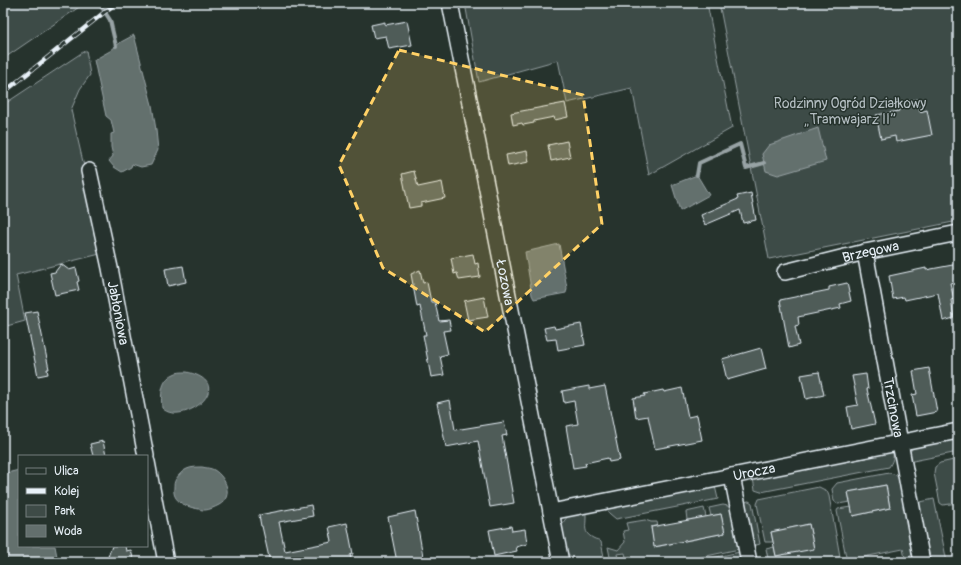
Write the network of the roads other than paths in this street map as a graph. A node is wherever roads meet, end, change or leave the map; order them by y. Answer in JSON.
{"nodes":[{"id":1,"x":450,"y":3,"type":"edge"},
{"id":2,"x":89,"y":171,"type":"dead end"},
{"id":3,"x":958,"y":233,"type":"edge"},
{"id":4,"x":865,"y":252,"type":"junction"},
{"id":5,"x":784,"y":272,"type":"dead end"},
{"id":6,"x":958,"y":431,"type":"edge"},
{"id":7,"x":900,"y":442,"type":"junction"},
{"id":8,"x":146,"y":455,"type":"edge"},
{"id":9,"x":148,"y":467,"type":"edge"},
{"id":10,"x":732,"y":476,"type":"junction"},
{"id":11,"x":551,"y":512,"type":"junction"},
{"id":12,"x":166,"y":562,"type":"edge"},
{"id":13,"x":561,"y":562,"type":"edge"},
{"id":14,"x":749,"y":562,"type":"edge"},
{"id":15,"x":922,"y":562,"type":"edge"}],
"edges":[{"from":1,"to":11,"type":"street","name":"Łozowa"},
{"from":2,"to":8,"type":"street","name":"Jabłoniowa"},
{"from":3,"to":4,"type":"street","name":"Brzegowa"},
{"from":4,"to":5,"type":"street","name":"Brzegowa"},
{"from":4,"to":7,"type":"street","name":"Trzcinowa"},
{"from":6,"to":7,"type":"street","name":"Urocza"},
{"from":7,"to":10,"type":"street","name":"Urocza"},
{"from":7,"to":15,"type":"street","name":"Trzcinowa"},
{"from":9,"to":12,"type":"street"},
{"from":10,"to":11,"type":"street","name":"Urocza"},
{"from":10,"to":14,"type":"street"},
{"from":11,"to":13,"type":"street","name":"Łozowa"}]}
